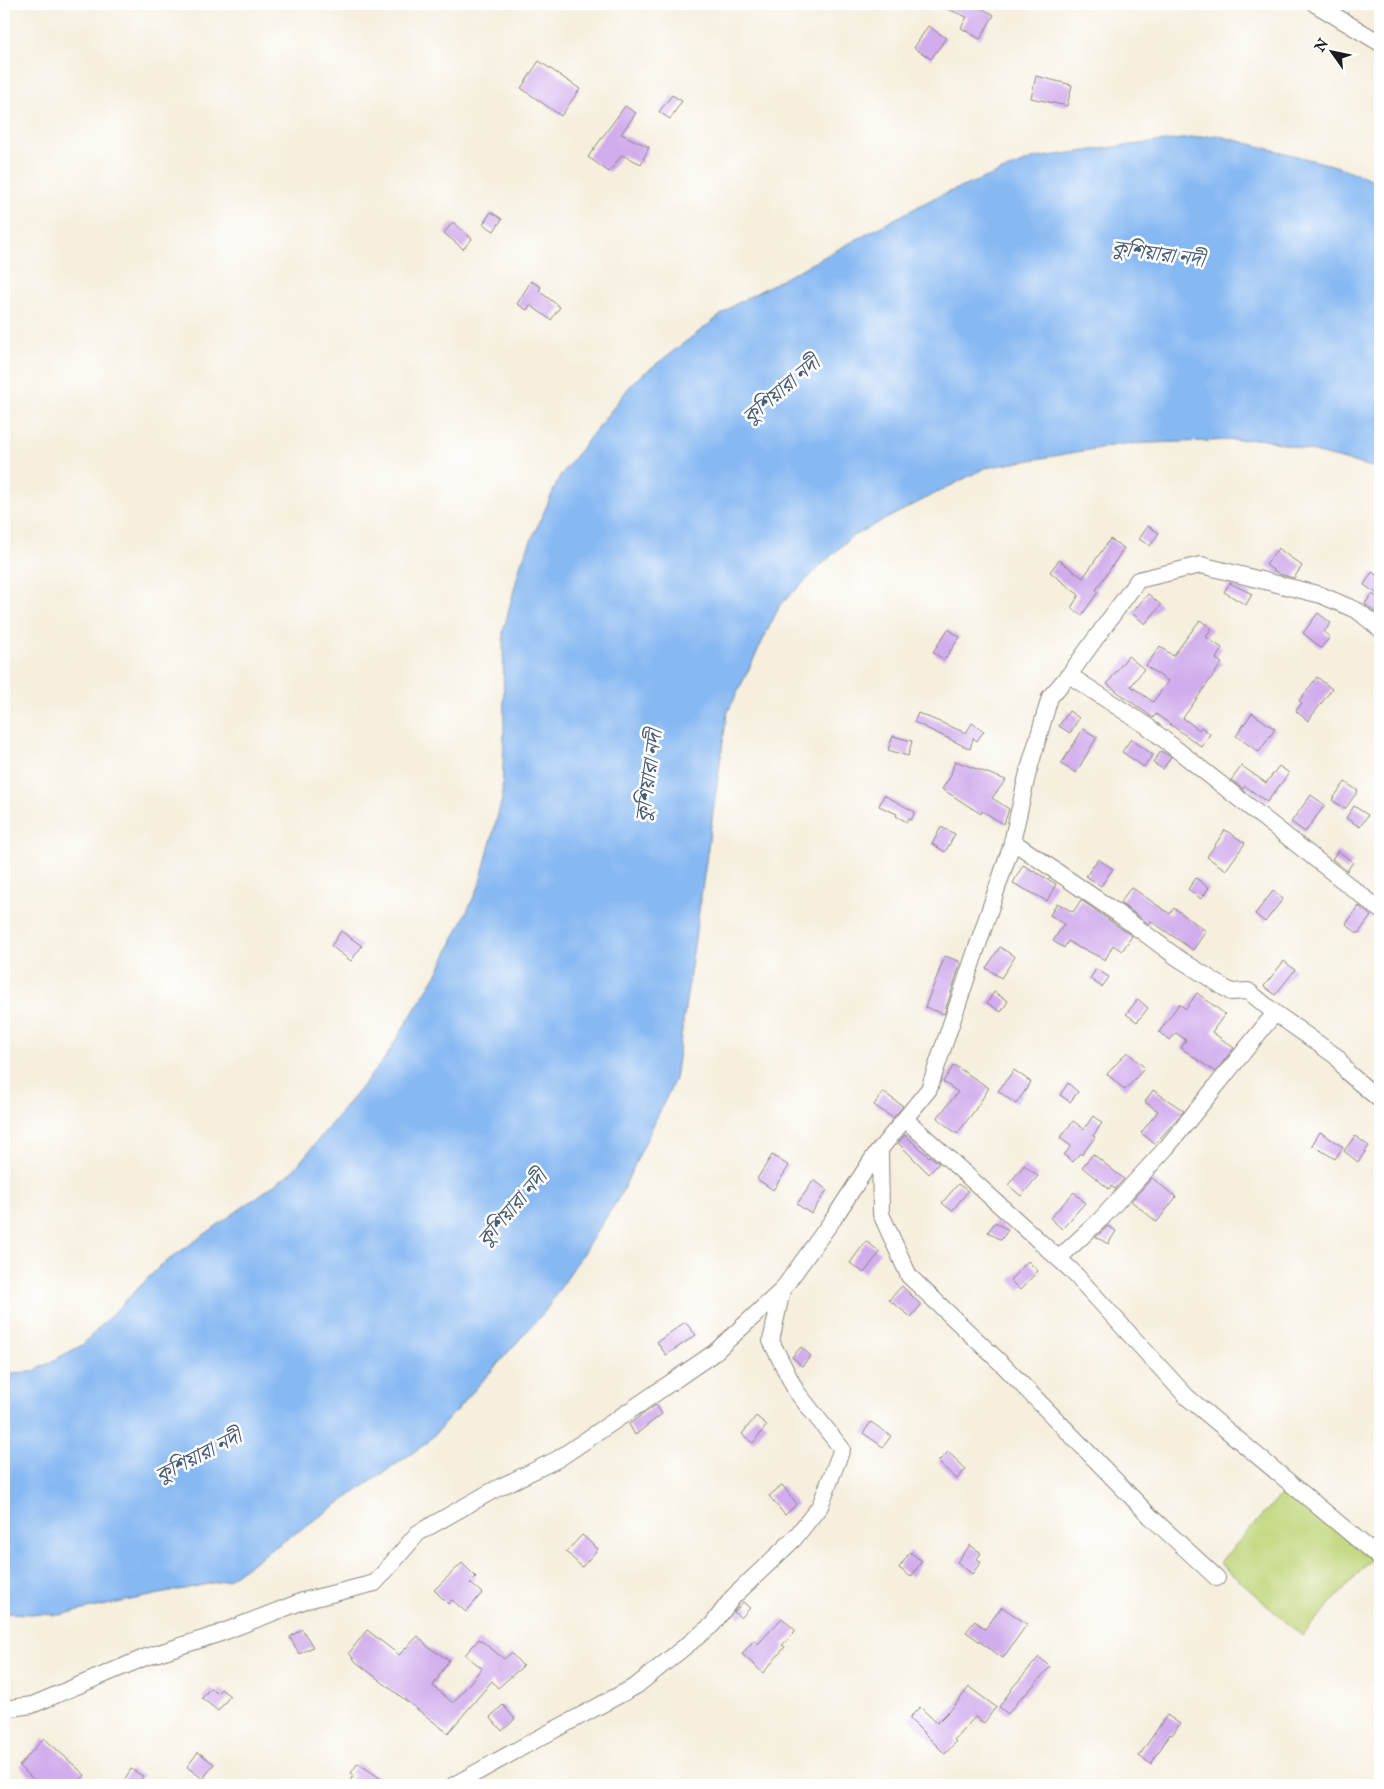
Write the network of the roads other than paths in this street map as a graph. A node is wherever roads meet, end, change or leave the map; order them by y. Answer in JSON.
{"nodes":[{"id":1,"x":1316,"y":4,"type":"edge"},
{"id":2,"x":1380,"y":43,"type":"edge"},
{"id":3,"x":1380,"y":629,"type":"edge"},
{"id":4,"x":1069,"y":675,"type":"junction"},
{"id":5,"x":1012,"y":841,"type":"junction"},
{"id":6,"x":1380,"y":910,"type":"edge"},
{"id":7,"x":1276,"y":1012,"type":"junction"},
{"id":8,"x":1380,"y":1100,"type":"edge"},
{"id":9,"x":905,"y":1119,"type":"junction"},
{"id":10,"x":880,"y":1149,"type":"junction"},
{"id":11,"x":1059,"y":1258,"type":"junction"},
{"id":12,"x":782,"y":1290,"type":"junction"},
{"id":13,"x":1380,"y":1558,"type":"edge"},
{"id":14,"x":1217,"y":1578,"type":"dead end"},
{"id":15,"x":4,"y":1709,"type":"edge"},
{"id":16,"x":454,"y":1785,"type":"edge"}],
"edges":[{"from":1,"to":2,"type":"street"},
{"from":3,"to":4,"type":"street"},
{"from":4,"to":5,"type":"street"},
{"from":4,"to":6,"type":"street"},
{"from":5,"to":7,"type":"street"},
{"from":5,"to":9,"type":"street"},
{"from":7,"to":8,"type":"street"},
{"from":7,"to":11,"type":"street"},
{"from":9,"to":10,"type":"street"},
{"from":9,"to":11,"type":"street"},
{"from":10,"to":12,"type":"street"},
{"from":10,"to":14,"type":"street"},
{"from":11,"to":13,"type":"street"},
{"from":12,"to":15,"type":"street"},
{"from":12,"to":16,"type":"street"}]}
